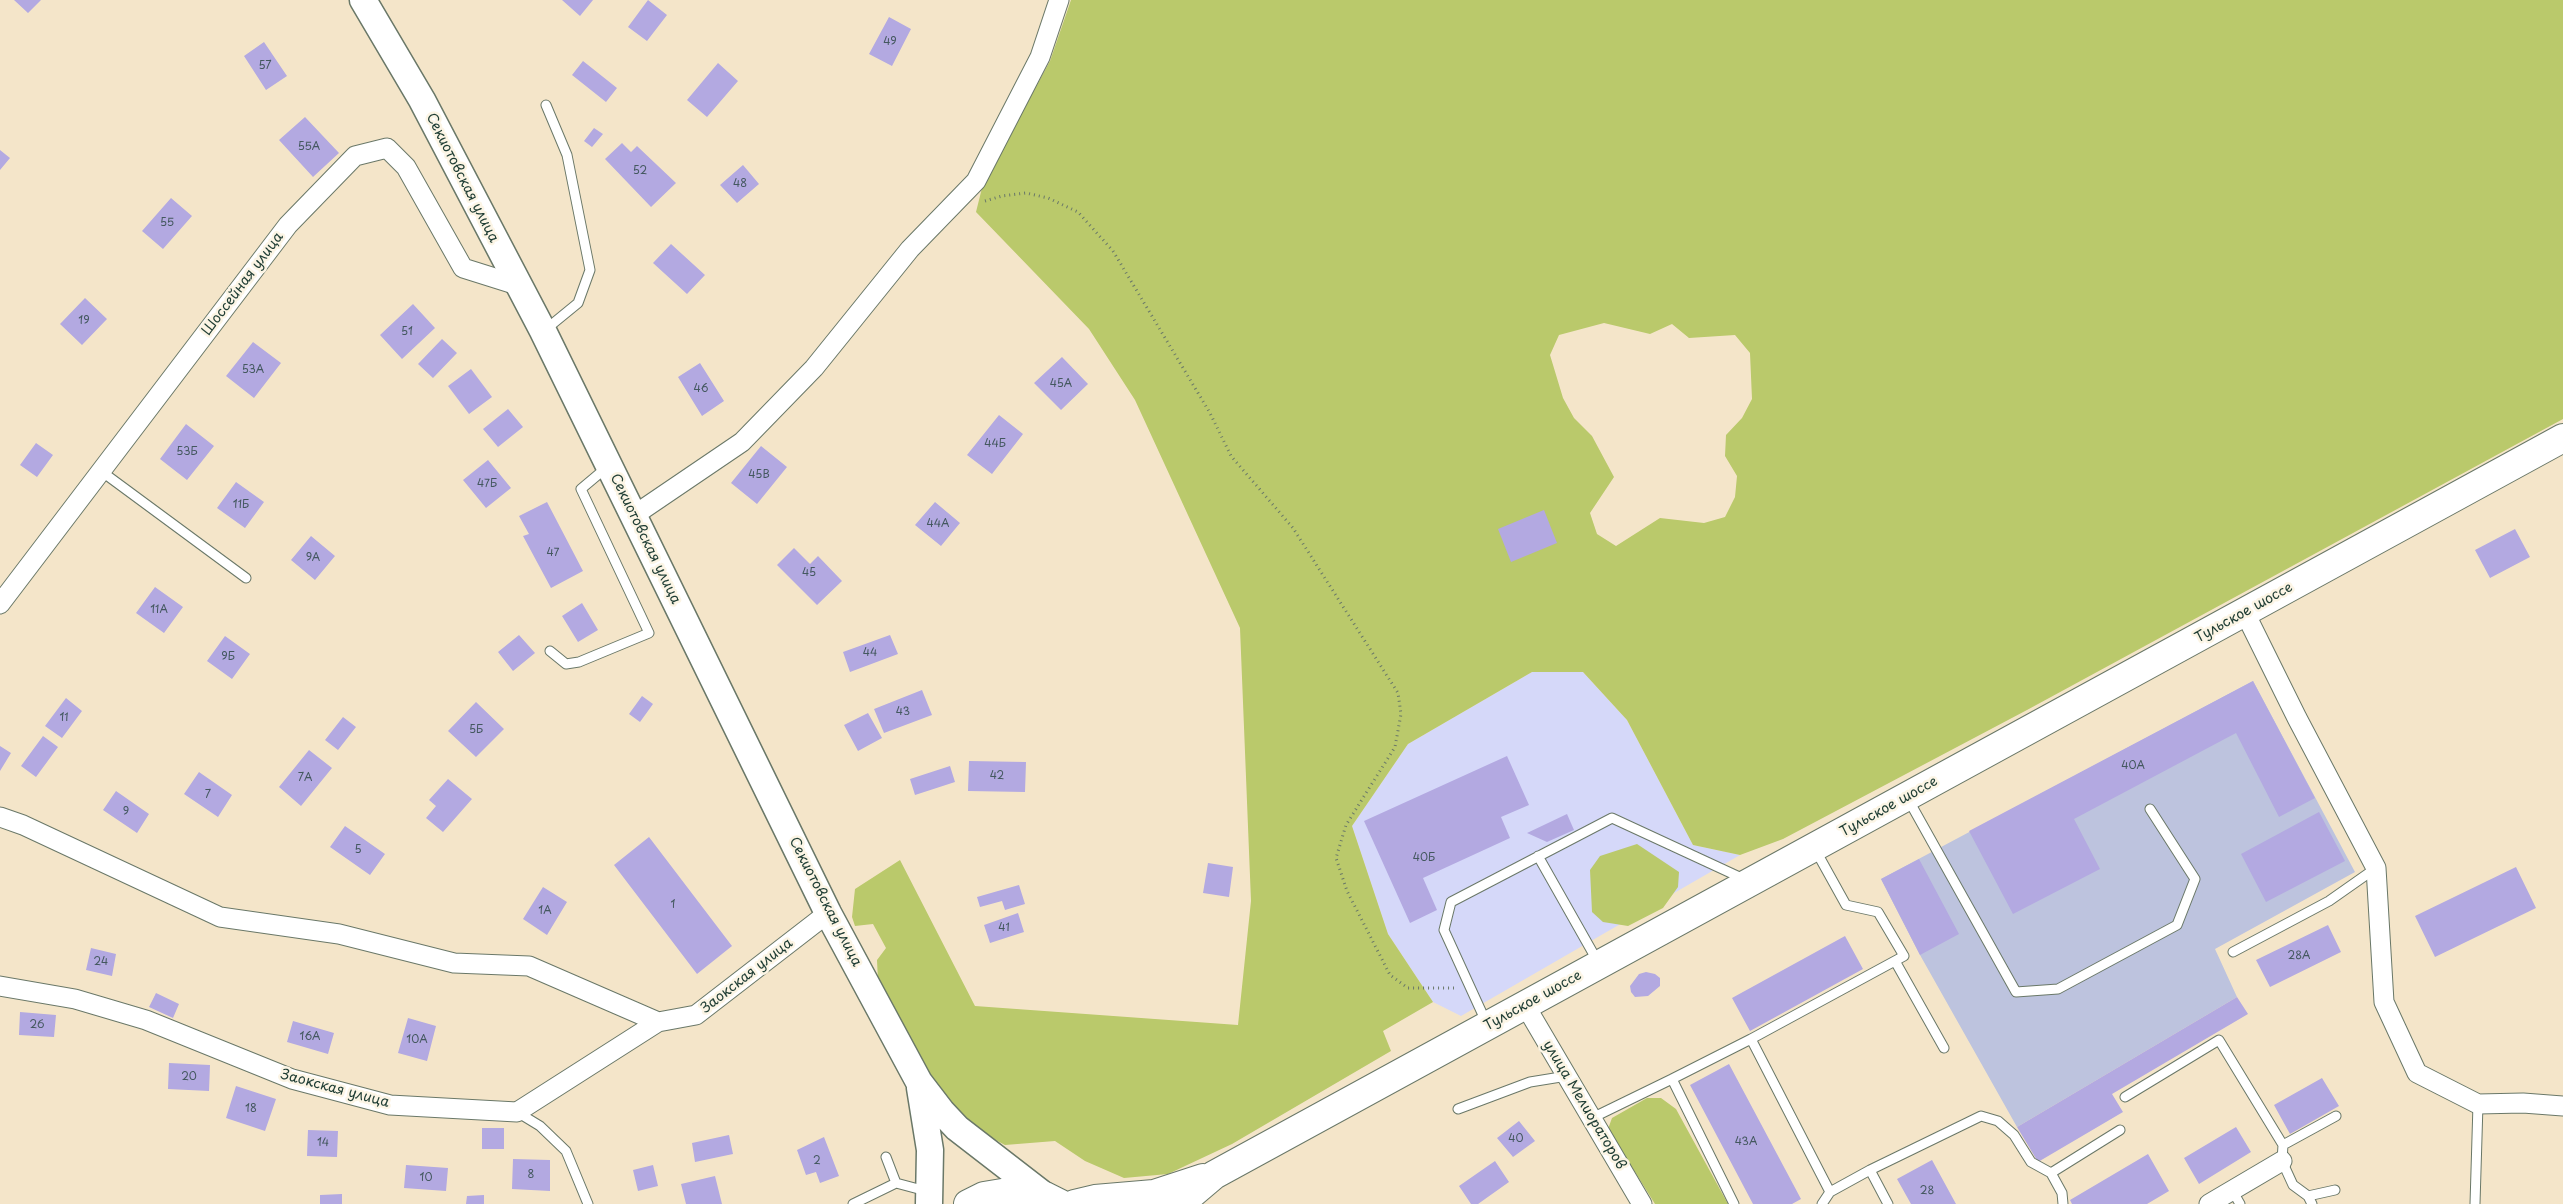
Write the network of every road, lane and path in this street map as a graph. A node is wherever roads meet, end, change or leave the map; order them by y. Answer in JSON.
{"nodes":[{"id":1,"x":363,"y":0,"type":"edge"},
{"id":2,"x":1059,"y":0,"type":"edge"},
{"id":3,"x":546,"y":106,"type":"dead end"},
{"id":4,"x":944,"y":214,"type":"junction"},
{"id":5,"x":517,"y":285,"type":"junction"},
{"id":6,"x":543,"y":331,"type":"junction"},
{"id":7,"x":2563,"y":438,"type":"edge"},
{"id":8,"x":609,"y":466,"type":"junction"},
{"id":9,"x":101,"y":471,"type":"junction"},
{"id":10,"x":633,"y":516,"type":"junction"},
{"id":11,"x":246,"y":578,"type":"dead end"},
{"id":12,"x":0,"y":604,"type":"edge"},
{"id":13,"x":2245,"y":613,"type":"junction"},
{"id":14,"x":550,"y":651,"type":"dead end"},
{"id":15,"x":1907,"y":797,"type":"junction"},
{"id":16,"x":2150,"y":809,"type":"dead end"},
{"id":17,"x":0,"y":817,"type":"edge"},
{"id":18,"x":1814,"y":848,"type":"junction"},
{"id":19,"x":1538,"y":856,"type":"junction"},
{"id":20,"x":2376,"y":868,"type":"junction"},
{"id":21,"x":1751,"y":882,"type":"junction"},
{"id":22,"x":828,"y":913,"type":"junction"},
{"id":23,"x":2233,"y":952,"type":"dead end"},
{"id":24,"x":1895,"y":961,"type":"junction"},
{"id":25,"x":1600,"y":964,"type":"junction"},
{"id":26,"x":0,"y":986,"type":"edge"},
{"id":27,"x":1470,"y":986,"type":"junction"},
{"id":28,"x":1525,"y":1005,"type":"junction"},
{"id":29,"x":658,"y":1022,"type":"junction"},
{"id":30,"x":1488,"y":1025,"type":"junction"},
{"id":31,"x":1751,"y":1039,"type":"junction"},
{"id":32,"x":1944,"y":1048,"type":"dead end"},
{"id":33,"x":1567,"y":1076,"type":"junction"},
{"id":34,"x":1672,"y":1079,"type":"junction"},
{"id":35,"x":919,"y":1082,"type":"junction"},
{"id":36,"x":2125,"y":1098,"type":"dead end"},
{"id":37,"x":2478,"y":1104,"type":"junction"},
{"id":38,"x":2563,"y":1106,"type":"edge"},
{"id":39,"x":1458,"y":1109,"type":"dead end"},
{"id":40,"x":517,"y":1112,"type":"junction"},
{"id":41,"x":2336,"y":1116,"type":"dead end"},
{"id":42,"x":1592,"y":1118,"type":"junction"},
{"id":43,"x":2120,"y":1130,"type":"dead end"},
{"id":44,"x":2282,"y":1153,"type":"junction"},
{"id":45,"x":886,"y":1157,"type":"dead end"},
{"id":46,"x":1870,"y":1170,"type":"junction"},
{"id":47,"x":2051,"y":1173,"type":"junction"},
{"id":48,"x":1214,"y":1175,"type":"junction"},
{"id":49,"x":896,"y":1183,"type":"junction"},
{"id":50,"x":2335,"y":1190,"type":"dead end"},
{"id":51,"x":1830,"y":1192,"type":"junction"},
{"id":52,"x":2236,"y":1197,"type":"edge"},
{"id":53,"x":929,"y":1198,"type":"edge"},
{"id":54,"x":1053,"y":1200,"type":"edge"},
{"id":55,"x":2310,"y":1200,"type":"edge"},
{"id":56,"x":588,"y":1204,"type":"edge"},
{"id":57,"x":854,"y":1204,"type":"edge"},
{"id":58,"x":968,"y":1204,"type":"edge"},
{"id":59,"x":1074,"y":1204,"type":"edge"},
{"id":60,"x":1180,"y":1204,"type":"edge"},
{"id":61,"x":1642,"y":1204,"type":"edge"},
{"id":62,"x":1734,"y":1204,"type":"edge"},
{"id":63,"x":1822,"y":1204,"type":"edge"},
{"id":64,"x":1888,"y":1204,"type":"edge"},
{"id":65,"x":2063,"y":1204,"type":"edge"},
{"id":66,"x":2209,"y":1204,"type":"edge"},
{"id":67,"x":2475,"y":1204,"type":"edge"}],
"edges":[{"from":1,"to":5,"type":"main road","name":"Секиотовская улица"},
{"from":2,"to":4,"type":"street"},
{"from":3,"to":6,"type":"lane"},
{"from":4,"to":10,"type":"street"},
{"from":4,"to":27,"type":"path"},
{"from":5,"to":6,"type":"main road","name":"Секиотовская улица"},
{"from":5,"to":9,"type":"street","name":"Шоссейная улица"},
{"from":6,"to":8,"type":"main road","name":"Секиотовская улица"},
{"from":7,"to":13,"type":"main road","name":"Тульское шоссе"},
{"from":8,"to":10,"type":"main road","name":"Секиотовская улица"},
{"from":8,"to":14,"type":"lane"},
{"from":9,"to":11,"type":"lane"},
{"from":9,"to":12,"type":"street","name":"Шоссейная улица"},
{"from":10,"to":22,"type":"main road","name":"Секиотовская улица"},
{"from":13,"to":15,"type":"main road","name":"Тульское шоссе"},
{"from":13,"to":20,"type":"street"},
{"from":15,"to":16,"type":"lane"},
{"from":15,"to":18,"type":"main road","name":"Тульское шоссе"},
{"from":17,"to":29,"type":"street"},
{"from":18,"to":21,"type":"main road","name":"Тульское шоссе"},
{"from":18,"to":24,"type":"lane"},
{"from":19,"to":21,"type":"lane"},
{"from":19,"to":25,"type":"lane"},
{"from":19,"to":27,"type":"lane"},
{"from":20,"to":23,"type":"lane"},
{"from":20,"to":37,"type":"street"},
{"from":21,"to":25,"type":"main road","name":"Тульское шоссе"},
{"from":22,"to":29,"type":"street","name":"Заокская улица"},
{"from":22,"to":35,"type":"main road","name":"Секиотовская улица"},
{"from":24,"to":31,"type":"lane"},
{"from":24,"to":32,"type":"lane"},
{"from":25,"to":28,"type":"main road","name":"Тульское шоссе"},
{"from":26,"to":40,"type":"street","name":"Заокская улица"},
{"from":27,"to":30,"type":"lane"},
{"from":28,"to":30,"type":"main road","name":"Тульское шоссе"},
{"from":28,"to":33,"type":"street","name":"улица Мелиораторов"},
{"from":29,"to":40,"type":"street","name":"Заокская улица"},
{"from":30,"to":48,"type":"main road","name":"Тульское шоссе"},
{"from":31,"to":34,"type":"lane"},
{"from":31,"to":51,"type":"lane"},
{"from":33,"to":39,"type":"lane"},
{"from":33,"to":42,"type":"street","name":"улица Мелиораторов"},
{"from":34,"to":42,"type":"lane"},
{"from":34,"to":62,"type":"lane"},
{"from":35,"to":53,"type":"main road"},
{"from":35,"to":54,"type":"main road"},
{"from":36,"to":44,"type":"lane"},
{"from":37,"to":38,"type":"street"},
{"from":37,"to":67,"type":"lane"},
{"from":40,"to":56,"type":"lane"},
{"from":41,"to":44,"type":"lane"},
{"from":42,"to":61,"type":"street","name":"улица Мелиораторов"},
{"from":43,"to":47,"type":"lane"},
{"from":44,"to":52,"type":"street"},
{"from":44,"to":55,"type":"lane"},
{"from":45,"to":49,"type":"lane"},
{"from":46,"to":47,"type":"lane"},
{"from":46,"to":51,"type":"lane"},
{"from":46,"to":64,"type":"lane"},
{"from":47,"to":65,"type":"lane"},
{"from":48,"to":59,"type":"main road"},
{"from":48,"to":60,"type":"main road"},
{"from":49,"to":53,"type":"lane"},
{"from":49,"to":57,"type":"lane"},
{"from":50,"to":55,"type":"lane"},
{"from":51,"to":63,"type":"lane"},
{"from":52,"to":66,"type":"street"},
{"from":54,"to":58,"type":"main road"}]}
